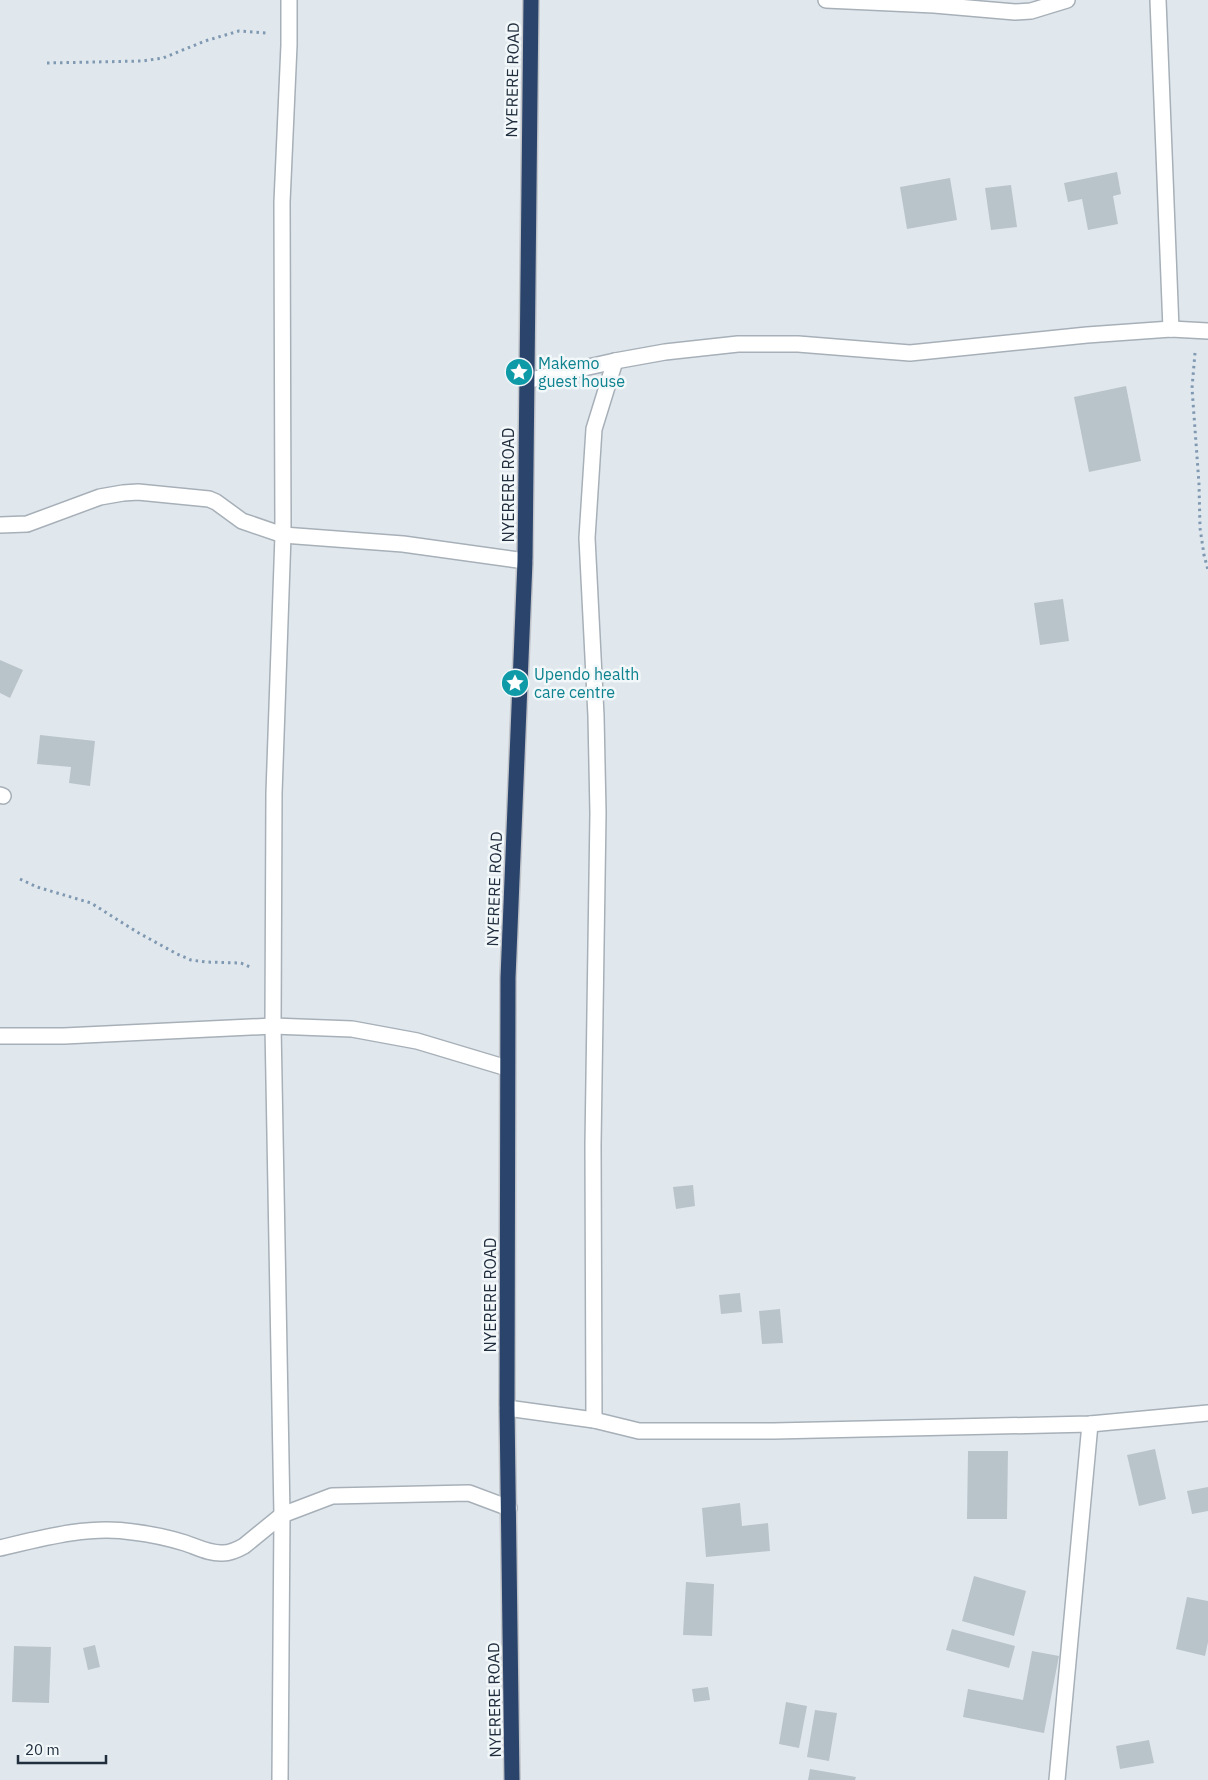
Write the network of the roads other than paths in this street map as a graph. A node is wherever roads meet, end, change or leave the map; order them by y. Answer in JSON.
{"nodes":[{"id":1,"x":288,"y":0,"type":"edge"},
{"id":2,"x":531,"y":0,"type":"edge"},
{"id":3,"x":826,"y":0,"type":"edge"},
{"id":4,"x":1067,"y":0,"type":"edge"},
{"id":5,"x":1158,"y":0,"type":"edge"},
{"id":6,"x":1171,"y":329,"type":"junction"},
{"id":7,"x":1208,"y":331,"type":"edge"},
{"id":8,"x":615,"y":361,"type":"junction"},
{"id":9,"x":526,"y":380,"type":"junction"},
{"id":10,"x":0,"y":524,"type":"edge"},
{"id":11,"x":284,"y":535,"type":"junction"},
{"id":12,"x":526,"y":561,"type":"junction"},
{"id":13,"x":273,"y":1026,"type":"junction"},
{"id":14,"x":0,"y":1036,"type":"edge"},
{"id":15,"x":507,"y":1068,"type":"junction"},
{"id":16,"x":507,"y":1408,"type":"junction"},
{"id":17,"x":1208,"y":1413,"type":"edge"},
{"id":18,"x":594,"y":1420,"type":"junction"},
{"id":19,"x":1090,"y":1424,"type":"junction"},
{"id":20,"x":509,"y":1508,"type":"junction"},
{"id":21,"x":282,"y":1515,"type":"junction"},
{"id":22,"x":0,"y":1548,"type":"edge"},
{"id":23,"x":280,"y":1780,"type":"edge"},
{"id":24,"x":512,"y":1780,"type":"edge"},
{"id":25,"x":1057,"y":1780,"type":"edge"}],
"edges":[{"from":1,"to":11,"type":"street"},
{"from":2,"to":9,"type":"highway","name":"NYERERE ROAD"},
{"from":3,"to":4,"type":"street"},
{"from":5,"to":6,"type":"street"},
{"from":6,"to":7,"type":"street"},
{"from":6,"to":8,"type":"street"},
{"from":8,"to":9,"type":"street"},
{"from":8,"to":18,"type":"street"},
{"from":9,"to":12,"type":"highway","name":"NYERERE ROAD"},
{"from":10,"to":11,"type":"street"},
{"from":11,"to":12,"type":"street"},
{"from":11,"to":13,"type":"street"},
{"from":12,"to":15,"type":"highway","name":"NYERERE ROAD"},
{"from":13,"to":14,"type":"street"},
{"from":13,"to":15,"type":"street"},
{"from":13,"to":21,"type":"street"},
{"from":15,"to":16,"type":"highway","name":"NYERERE ROAD"},
{"from":16,"to":18,"type":"street"},
{"from":16,"to":20,"type":"highway","name":"NYERERE ROAD"},
{"from":17,"to":19,"type":"street"},
{"from":18,"to":19,"type":"street"},
{"from":19,"to":25,"type":"street"},
{"from":20,"to":21,"type":"street"},
{"from":20,"to":24,"type":"highway","name":"NYERERE ROAD"},
{"from":21,"to":22,"type":"street"},
{"from":21,"to":23,"type":"street"}]}
